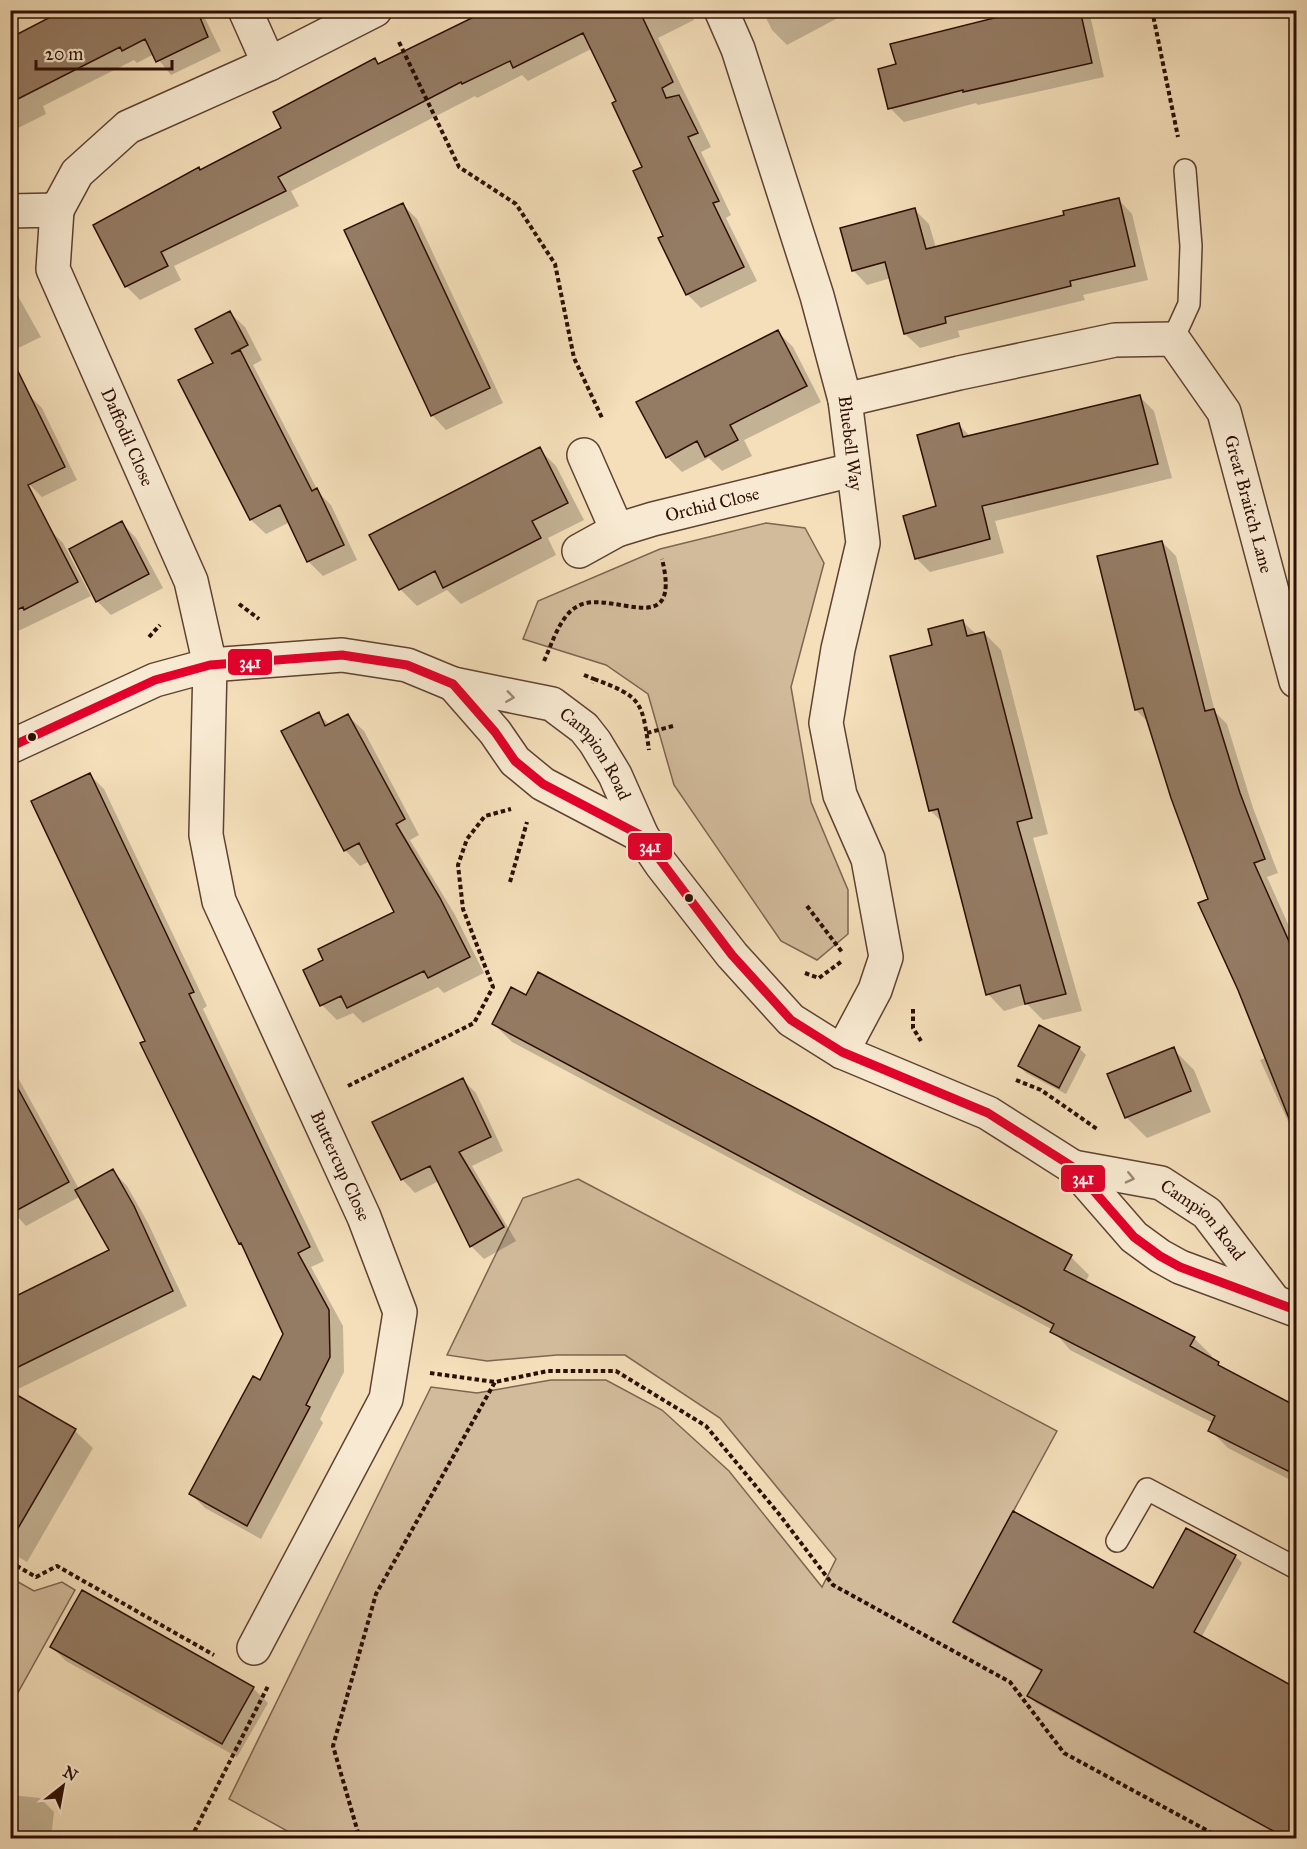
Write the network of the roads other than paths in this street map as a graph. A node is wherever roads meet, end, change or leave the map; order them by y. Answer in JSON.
{"nodes":[{"id":1,"x":245,"y":10,"type":"edge"},
{"id":2,"x":375,"y":10,"type":"edge"},
{"id":3,"x":720,"y":10,"type":"edge"},
{"id":4,"x":269,"y":64,"type":"junction"},
{"id":5,"x":1185,"y":170,"type":"road end"},
{"id":6,"x":57,"y":210,"type":"junction"},
{"id":7,"x":10,"y":211,"type":"edge"},
{"id":8,"x":1173,"y":339,"type":"junction"},
{"id":9,"x":845,"y":400,"type":"junction"},
{"id":10,"x":584,"y":455,"type":"dead end"},
{"id":11,"x":852,"y":470,"type":"junction"},
{"id":12,"x":618,"y":530,"type":"junction"},
{"id":13,"x":579,"y":551,"type":"dead end"},
{"id":14,"x":210,"y":665,"type":"junction"},
{"id":15,"x":1296,"y":681,"type":"edge"},
{"id":16,"x":453,"y":684,"type":"junction"},
{"id":17,"x":10,"y":747,"type":"edge"},
{"id":18,"x":642,"y":836,"type":"junction"},
{"id":19,"x":842,"y":1052,"type":"junction"},
{"id":20,"x":1073,"y":1167,"type":"junction"},
{"id":21,"x":1285,"y":1306,"type":"edge"},
{"id":22,"x":1117,"y":1541,"type":"dead end"},
{"id":23,"x":1296,"y":1568,"type":"edge"},
{"id":24,"x":248,"y":1659,"type":"road end"}],
"edges":[{"from":1,"to":4,"type":"street"},
{"from":2,"to":4,"type":"street","name":"Daffodil Close"},
{"from":3,"to":9,"type":"street","name":"Bluebell Way"},
{"from":4,"to":6,"type":"street","name":"Daffodil Close"},
{"from":5,"to":8,"type":"lane"},
{"from":6,"to":7,"type":"street"},
{"from":6,"to":14,"type":"street","name":"Daffodil Close"},
{"from":8,"to":9,"type":"street"},
{"from":8,"to":15,"type":"street","name":"Great Braitch Lane"},
{"from":9,"to":11,"type":"street","name":"Bluebell Way"},
{"from":10,"to":12,"type":"street"},
{"from":11,"to":12,"type":"street","name":"Orchid Close"},
{"from":11,"to":19,"type":"street","name":"Bluebell Way"},
{"from":12,"to":13,"type":"street","name":"Orchid Close"},
{"from":14,"to":16,"type":"street","name":"Campion Road"},
{"from":14,"to":17,"type":"street","name":"Campion Road"},
{"from":14,"to":24,"type":"street","name":"Buttercup Close"},
{"from":16,"to":18,"type":"street","name":"Campion Road"},
{"from":16,"to":18,"type":"street","name":"Campion Road","one_way":true},
{"from":18,"to":19,"type":"street","name":"Campion Road"},
{"from":19,"to":20,"type":"street","name":"Campion Road"},
{"from":20,"to":21,"type":"street","name":"Campion Road"},
{"from":20,"to":21,"type":"street","name":"Campion Road","one_way":true},
{"from":22,"to":23,"type":"lane"}]}
